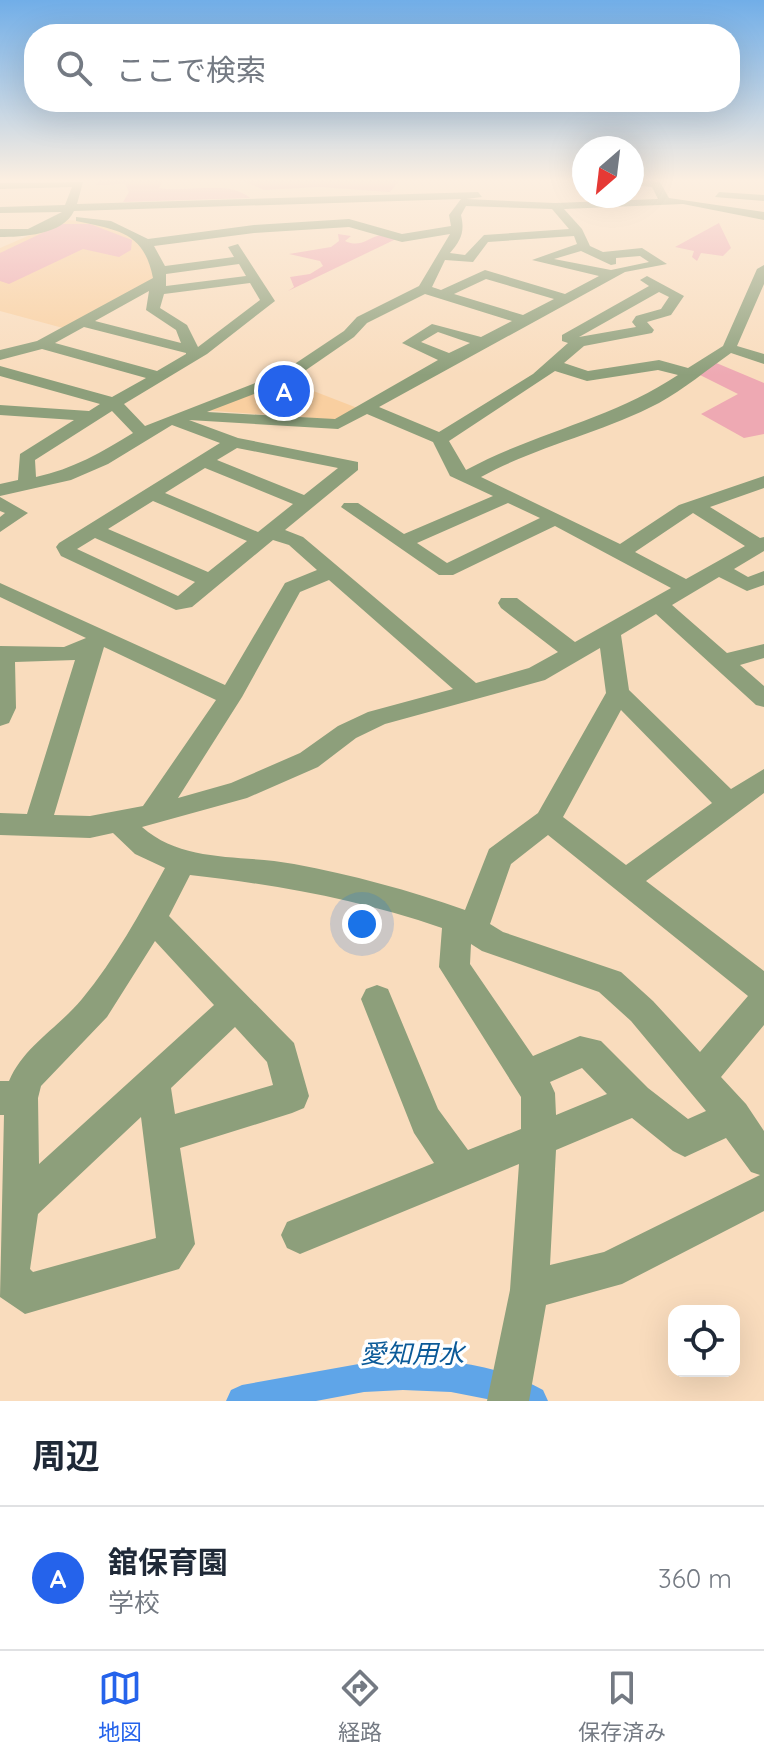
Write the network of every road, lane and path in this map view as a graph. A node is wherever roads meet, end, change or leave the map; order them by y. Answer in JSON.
{"nodes":[{"id":1,"x":146,"y":244,"type":"edge"},
{"id":2,"x":451,"y":244,"type":"edge"},
{"id":3,"x":480,"y":244,"type":"edge"},
{"id":4,"x":584,"y":246,"type":"joint"},
{"id":5,"x":234,"y":247,"type":"dead end"},
{"id":6,"x":441,"y":256,"type":"junction"},
{"id":7,"x":600,"y":256,"type":"junction"},
{"id":8,"x":243,"y":260,"type":"junction"},
{"id":9,"x":764,"y":269,"type":"edge"},
{"id":10,"x":619,"y":271,"type":"junction"},
{"id":11,"x":254,"y":279,"type":"junction"},
{"id":12,"x":158,"y":280,"type":"junction"},
{"id":13,"x":659,"y":286,"type":"junction"},
{"id":14,"x":424,"y":289,"type":"junction"},
{"id":15,"x":442,"y":295,"type":"junction"},
{"id":16,"x":565,"y":298,"type":"junction"},
{"id":17,"x":742,"y":313,"type":"junction"},
{"id":18,"x":764,"y":318,"type":"edge"},
{"id":19,"x":525,"y":320,"type":"junction"},
{"id":20,"x":82,"y":322,"type":"junction"},
{"id":21,"x":483,"y":342,"type":"junction"},
{"id":22,"x":579,"y":342,"type":"junction"},
{"id":23,"x":42,"y":344,"type":"junction"},
{"id":24,"x":729,"y":348,"type":"junction"},
{"id":25,"x":193,"y":352,"type":"junction"},
{"id":26,"x":0,"y":355,"type":"edge"},
{"id":27,"x":90,"y":358,"type":"junction"},
{"id":28,"x":450,"y":359,"type":"junction"},
{"id":29,"x":764,"y":359,"type":"edge"},
{"id":30,"x":556,"y":366,"type":"junction"},
{"id":31,"x":0,"y":371,"type":"edge"},
{"id":32,"x":690,"y":374,"type":"junction"},
{"id":33,"x":157,"y":376,"type":"junction"},
{"id":34,"x":47,"y":382,"type":"junction"},
{"id":35,"x":114,"y":403,"type":"junction"},
{"id":36,"x":368,"y":408,"type":"junction"},
{"id":37,"x":0,"y":410,"type":"edge"},
{"id":38,"x":92,"y":416,"type":"junction"},
{"id":39,"x":178,"y":417,"type":"junction"},
{"id":40,"x":143,"y":434,"type":"junction"},
{"id":41,"x":440,"y":439,"type":"junction"},
{"id":42,"x":234,"y":442,"type":"junction"},
{"id":43,"x":204,"y":461,"type":"junction"},
{"id":44,"x":467,"y":477,"type":"junction"},
{"id":45,"x":764,"y":482,"type":"edge"},
{"id":46,"x":28,"y":486,"type":"junction"},
{"id":47,"x":0,"y":490,"type":"edge"},
{"id":48,"x":152,"y":494,"type":"junction"},
{"id":49,"x":509,"y":496,"type":"junction"},
{"id":50,"x":0,"y":503,"type":"edge"},
{"id":51,"x":306,"y":503,"type":"junction"},
{"id":52,"x":351,"y":507,"type":"dead end"},
{"id":53,"x":696,"y":507,"type":"junction"},
{"id":54,"x":555,"y":518,"type":"junction"},
{"id":55,"x":0,"y":526,"type":"edge"},
{"id":56,"x":94,"y":530,"type":"junction"},
{"id":57,"x":266,"y":536,"type":"junction"},
{"id":58,"x":404,"y":541,"type":"junction"},
{"id":59,"x":762,"y":544,"type":"edge"},
{"id":60,"x":622,"y":552,"type":"junction"},
{"id":61,"x":720,"y":569,"type":"junction"},
{"id":62,"x":329,"y":572,"type":"junction"},
{"id":63,"x":764,"y":577,"type":"edge"},
{"id":64,"x":210,"y":581,"type":"junction"},
{"id":65,"x":687,"y":588,"type":"junction"},
{"id":66,"x":0,"y":589,"type":"edge"},
{"id":67,"x":509,"y":603,"type":"dead end"},
{"id":68,"x":659,"y":605,"type":"junction"},
{"id":69,"x":609,"y":633,"type":"junction"},
{"id":70,"x":95,"y":643,"type":"junction"},
{"id":71,"x":764,"y":651,"type":"edge"},
{"id":72,"x":574,"y":653,"type":"junction"},
{"id":73,"x":1,"y":654,"type":"edge"},
{"id":74,"x":722,"y":662,"type":"junction"},
{"id":75,"x":472,"y":692,"type":"junction"},
{"id":76,"x":618,"y":693,"type":"junction"},
{"id":77,"x":230,"y":697,"type":"junction"},
{"id":78,"x":764,"y":699,"type":"edge"},
{"id":79,"x":0,"y":717,"type":"edge"},
{"id":80,"x":764,"y":779,"type":"edge"},
{"id":81,"x":730,"y":804,"type":"junction"},
{"id":82,"x":152,"y":815,"type":"junction"},
{"id":83,"x":548,"y":820,"type":"junction"},
{"id":84,"x":118,"y":822,"type":"junction"},
{"id":85,"x":0,"y":824,"type":"edge"},
{"id":86,"x":38,"y":824,"type":"junction"},
{"id":87,"x":182,"y":863,"type":"junction"},
{"id":88,"x":625,"y":881,"type":"junction"},
{"id":89,"x":153,"y":919,"type":"junction"},
{"id":90,"x":465,"y":924,"type":"junction"},
{"id":91,"x":764,"y":990,"type":"edge"},
{"id":92,"x":377,"y":999,"type":"dead end"},
{"id":93,"x":764,"y":1001,"type":"edge"},
{"id":94,"x":235,"y":1006,"type":"junction"},
{"id":95,"x":526,"y":1076,"type":"junction"},
{"id":96,"x":700,"y":1077,"type":"junction"},
{"id":97,"x":153,"y":1083,"type":"junction"},
{"id":98,"x":10,"y":1098,"type":"edge"},
{"id":99,"x":636,"y":1100,"type":"junction"},
{"id":100,"x":734,"y":1116,"type":"junction"},
{"id":101,"x":161,"y":1136,"type":"junction"},
{"id":102,"x":539,"y":1137,"type":"junction"},
{"id":103,"x":764,"y":1159,"type":"edge"},
{"id":104,"x":460,"y":1169,"type":"junction"},
{"id":105,"x":764,"y":1192,"type":"edge"},
{"id":106,"x":21,"y":1205,"type":"junction"},
{"id":107,"x":300,"y":1235,"type":"dead end"},
{"id":108,"x":5,"y":1276,"type":"edge"},
{"id":109,"x":529,"y":1290,"type":"junction"},
{"id":110,"x":508,"y":1401,"type":"edge"}],
"edges":[{"from":1,"to":12,"type":"street"},
{"from":2,"to":6,"type":"street"},
{"from":3,"to":6,"type":"street"},
{"from":4,"to":7,"type":"street"},
{"from":4,"to":10,"type":"street"},
{"from":5,"to":8,"type":"street"},
{"from":6,"to":14,"type":"street"},
{"from":7,"to":10,"type":"street"},
{"from":7,"to":10,"type":"street"},
{"from":8,"to":11,"type":"street"},
{"from":8,"to":12,"type":"street"},
{"from":9,"to":17,"type":"street"},
{"from":10,"to":13,"type":"street"},
{"from":10,"to":16,"type":"street"},
{"from":11,"to":12,"type":"street"},
{"from":11,"to":25,"type":"street"},
{"from":12,"to":20,"type":"street"},
{"from":12,"to":25,"type":"street"},
{"from":13,"to":22,"type":"street"},
{"from":13,"to":22,"type":"street"},
{"from":14,"to":15,"type":"street"},
{"from":14,"to":39,"type":"street"},
{"from":15,"to":16,"type":"street"},
{"from":15,"to":19,"type":"street"},
{"from":16,"to":19,"type":"street"},
{"from":17,"to":18,"type":"street"},
{"from":17,"to":24,"type":"street"},
{"from":19,"to":21,"type":"street"},
{"from":20,"to":23,"type":"street"},
{"from":20,"to":25,"type":"street"},
{"from":21,"to":28,"type":"street"},
{"from":21,"to":28,"type":"street"},
{"from":22,"to":30,"type":"street"},
{"from":23,"to":26,"type":"street"},
{"from":23,"to":27,"type":"street"},
{"from":24,"to":29,"type":"street"},
{"from":24,"to":32,"type":"street"},
{"from":25,"to":33,"type":"street"},
{"from":27,"to":33,"type":"street"},
{"from":27,"to":34,"type":"street"},
{"from":28,"to":36,"type":"street"},
{"from":30,"to":32,"type":"street"},
{"from":30,"to":41,"type":"street"},
{"from":31,"to":34,"type":"street"},
{"from":32,"to":44,"type":"street"},
{"from":33,"to":35,"type":"street"},
{"from":34,"to":35,"type":"street"},
{"from":35,"to":38,"type":"street"},
{"from":35,"to":40,"type":"street"},
{"from":36,"to":39,"type":"street"},
{"from":36,"to":41,"type":"street"},
{"from":37,"to":38,"type":"street"},
{"from":38,"to":46,"type":"street"},
{"from":39,"to":40,"type":"street"},
{"from":39,"to":42,"type":"street"},
{"from":40,"to":46,"type":"street"},
{"from":41,"to":44,"type":"street"},
{"from":42,"to":43,"type":"street"},
{"from":42,"to":51,"type":"street"},
{"from":43,"to":48,"type":"street"},
{"from":43,"to":51,"type":"street"},
{"from":44,"to":49,"type":"street"},
{"from":45,"to":53,"type":"street"},
{"from":46,"to":47,"type":"street"},
{"from":48,"to":56,"type":"street"},
{"from":48,"to":57,"type":"street"},
{"from":49,"to":54,"type":"street"},
{"from":49,"to":58,"type":"street"},
{"from":50,"to":55,"type":"street"},
{"from":51,"to":57,"type":"street"},
{"from":52,"to":58,"type":"street"},
{"from":53,"to":59,"type":"street"},
{"from":53,"to":60,"type":"street"},
{"from":54,"to":58,"type":"street"},
{"from":54,"to":60,"type":"street"},
{"from":56,"to":64,"type":"street"},
{"from":56,"to":64,"type":"street"},
{"from":57,"to":62,"type":"street"},
{"from":57,"to":64,"type":"street"},
{"from":59,"to":61,"type":"street"},
{"from":60,"to":65,"type":"street"},
{"from":61,"to":63,"type":"street"},
{"from":61,"to":65,"type":"street"},
{"from":62,"to":75,"type":"street"},
{"from":62,"to":77,"type":"street"},
{"from":65,"to":68,"type":"street"},
{"from":66,"to":70,"type":"street"},
{"from":67,"to":72,"type":"street"},
{"from":68,"to":69,"type":"street"},
{"from":68,"to":74,"type":"street"},
{"from":69,"to":72,"type":"street"},
{"from":69,"to":76,"type":"street"},
{"from":70,"to":73,"type":"street"},
{"from":70,"to":77,"type":"street"},
{"from":70,"to":86,"type":"street"},
{"from":71,"to":74,"type":"street"},
{"from":72,"to":75,"type":"street"},
{"from":73,"to":79,"type":"street"},
{"from":74,"to":78,"type":"street"},
{"from":75,"to":82,"type":"street"},
{"from":76,"to":81,"type":"street"},
{"from":76,"to":83,"type":"street"},
{"from":77,"to":82,"type":"street"},
{"from":80,"to":81,"type":"street"},
{"from":81,"to":88,"type":"street"},
{"from":82,"to":84,"type":"street"},
{"from":83,"to":88,"type":"street"},
{"from":83,"to":90,"type":"street"},
{"from":84,"to":86,"type":"street"},
{"from":84,"to":87,"type":"street"},
{"from":85,"to":86,"type":"street"},
{"from":87,"to":89,"type":"street"},
{"from":87,"to":90,"type":"street"},
{"from":88,"to":91,"type":"street"},
{"from":89,"to":94,"type":"street"},
{"from":89,"to":98,"type":"street"},
{"from":90,"to":95,"type":"street"},
{"from":90,"to":96,"type":"street"},
{"from":92,"to":104,"type":"street"},
{"from":93,"to":96,"type":"street"},
{"from":94,"to":97,"type":"street"},
{"from":94,"to":101,"type":"street"},
{"from":95,"to":99,"type":"street"},
{"from":95,"to":102,"type":"street"},
{"from":96,"to":100,"type":"street"},
{"from":97,"to":101,"type":"street"},
{"from":97,"to":106,"type":"street"},
{"from":98,"to":106,"type":"street"},
{"from":99,"to":100,"type":"street"},
{"from":99,"to":102,"type":"street"},
{"from":100,"to":103,"type":"street"},
{"from":101,"to":108,"type":"street"},
{"from":102,"to":104,"type":"street"},
{"from":102,"to":109,"type":"street"},
{"from":104,"to":107,"type":"street"},
{"from":105,"to":109,"type":"street"},
{"from":106,"to":108,"type":"street"},
{"from":109,"to":110,"type":"street"}]}
